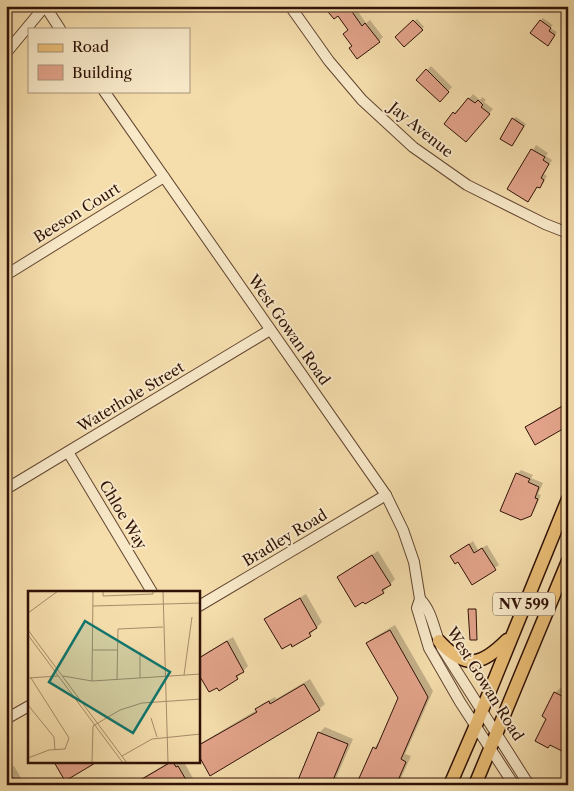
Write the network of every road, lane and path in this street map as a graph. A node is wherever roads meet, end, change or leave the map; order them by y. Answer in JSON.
{"nodes":[{"id":1,"x":45,"y":6,"type":"edge"},
{"id":2,"x":290,"y":6,"type":"edge"},
{"id":3,"x":59,"y":28,"type":"edge"},
{"id":4,"x":6,"y":52,"type":"edge"},
{"id":5,"x":105,"y":92,"type":"edge"},
{"id":6,"x":164,"y":177,"type":"junction"},
{"id":7,"x":568,"y":233,"type":"edge"},
{"id":8,"x":6,"y":275,"type":"edge"},
{"id":9,"x":270,"y":330,"type":"junction"},
{"id":10,"x":68,"y":452,"type":"junction"},
{"id":11,"x":6,"y":489,"type":"edge"},
{"id":12,"x":386,"y":495,"type":"junction"},
{"id":13,"x":568,"y":499,"type":"edge"},
{"id":14,"x":568,"y":561,"type":"edge"},
{"id":15,"x":151,"y":591,"type":"edge"},
{"id":16,"x":420,"y":599,"type":"junction"},
{"id":17,"x":200,"y":605,"type":"edge"},
{"id":18,"x":511,"y":636,"type":"junction"},
{"id":19,"x":439,"y":641,"type":"junction"},
{"id":20,"x":28,"y":707,"type":"edge"},
{"id":21,"x":482,"y":710,"type":"junction"},
{"id":22,"x":6,"y":719,"type":"edge"},
{"id":23,"x":476,"y":725,"type":"junction"},
{"id":24,"x":496,"y":733,"type":"junction"},
{"id":25,"x":490,"y":747,"type":"junction"},
{"id":26,"x":450,"y":785,"type":"edge"},
{"id":27,"x":475,"y":785,"type":"edge"},
{"id":28,"x":514,"y":785,"type":"edge"},
{"id":29,"x":529,"y":785,"type":"edge"}],
"edges":[{"from":1,"to":3,"type":"street"},
{"from":1,"to":4,"type":"street"},
{"from":2,"to":7,"type":"street","name":"Jay Avenue"},
{"from":5,"to":6,"type":"street","name":"West Gowan Road"},
{"from":6,"to":8,"type":"street","name":"Beeson Court"},
{"from":6,"to":9,"type":"street","name":"West Gowan Road"},
{"from":9,"to":10,"type":"street","name":"Waterhole Street"},
{"from":9,"to":12,"type":"street","name":"West Gowan Road"},
{"from":10,"to":11,"type":"street","name":"Waterhole Street"},
{"from":10,"to":15,"type":"street","name":"Chloe Way"},
{"from":12,"to":16,"type":"street","name":"West Gowan Road"},
{"from":12,"to":17,"type":"street","name":"Bradley Road"},
{"from":13,"to":18,"type":"main road","number":"NV 599"},
{"from":14,"to":24,"type":"main road","number":"NV 599"},
{"from":16,"to":19,"type":"street","name":"West Gowan Road"},
{"from":16,"to":23,"type":"street","name":"West Gowan Road"},
{"from":18,"to":19,"type":"main road"},
{"from":18,"to":21,"type":"main road","number":"NV 599"},
{"from":19,"to":21,"type":"street","name":"West Gowan Road"},
{"from":20,"to":22,"type":"street"},
{"from":21,"to":23,"type":"main road","number":"NV 599"},
{"from":21,"to":24,"type":"street","name":"West Gowan Road"},
{"from":23,"to":25,"type":"street","name":"West Gowan Road"},
{"from":23,"to":26,"type":"main road","number":"NV 599"},
{"from":24,"to":25,"type":"main road","number":"NV 599"},
{"from":24,"to":29,"type":"street","name":"West Gowan Road"},
{"from":25,"to":27,"type":"main road","number":"NV 599"},
{"from":25,"to":28,"type":"street","name":"West Gowan Road"}]}
